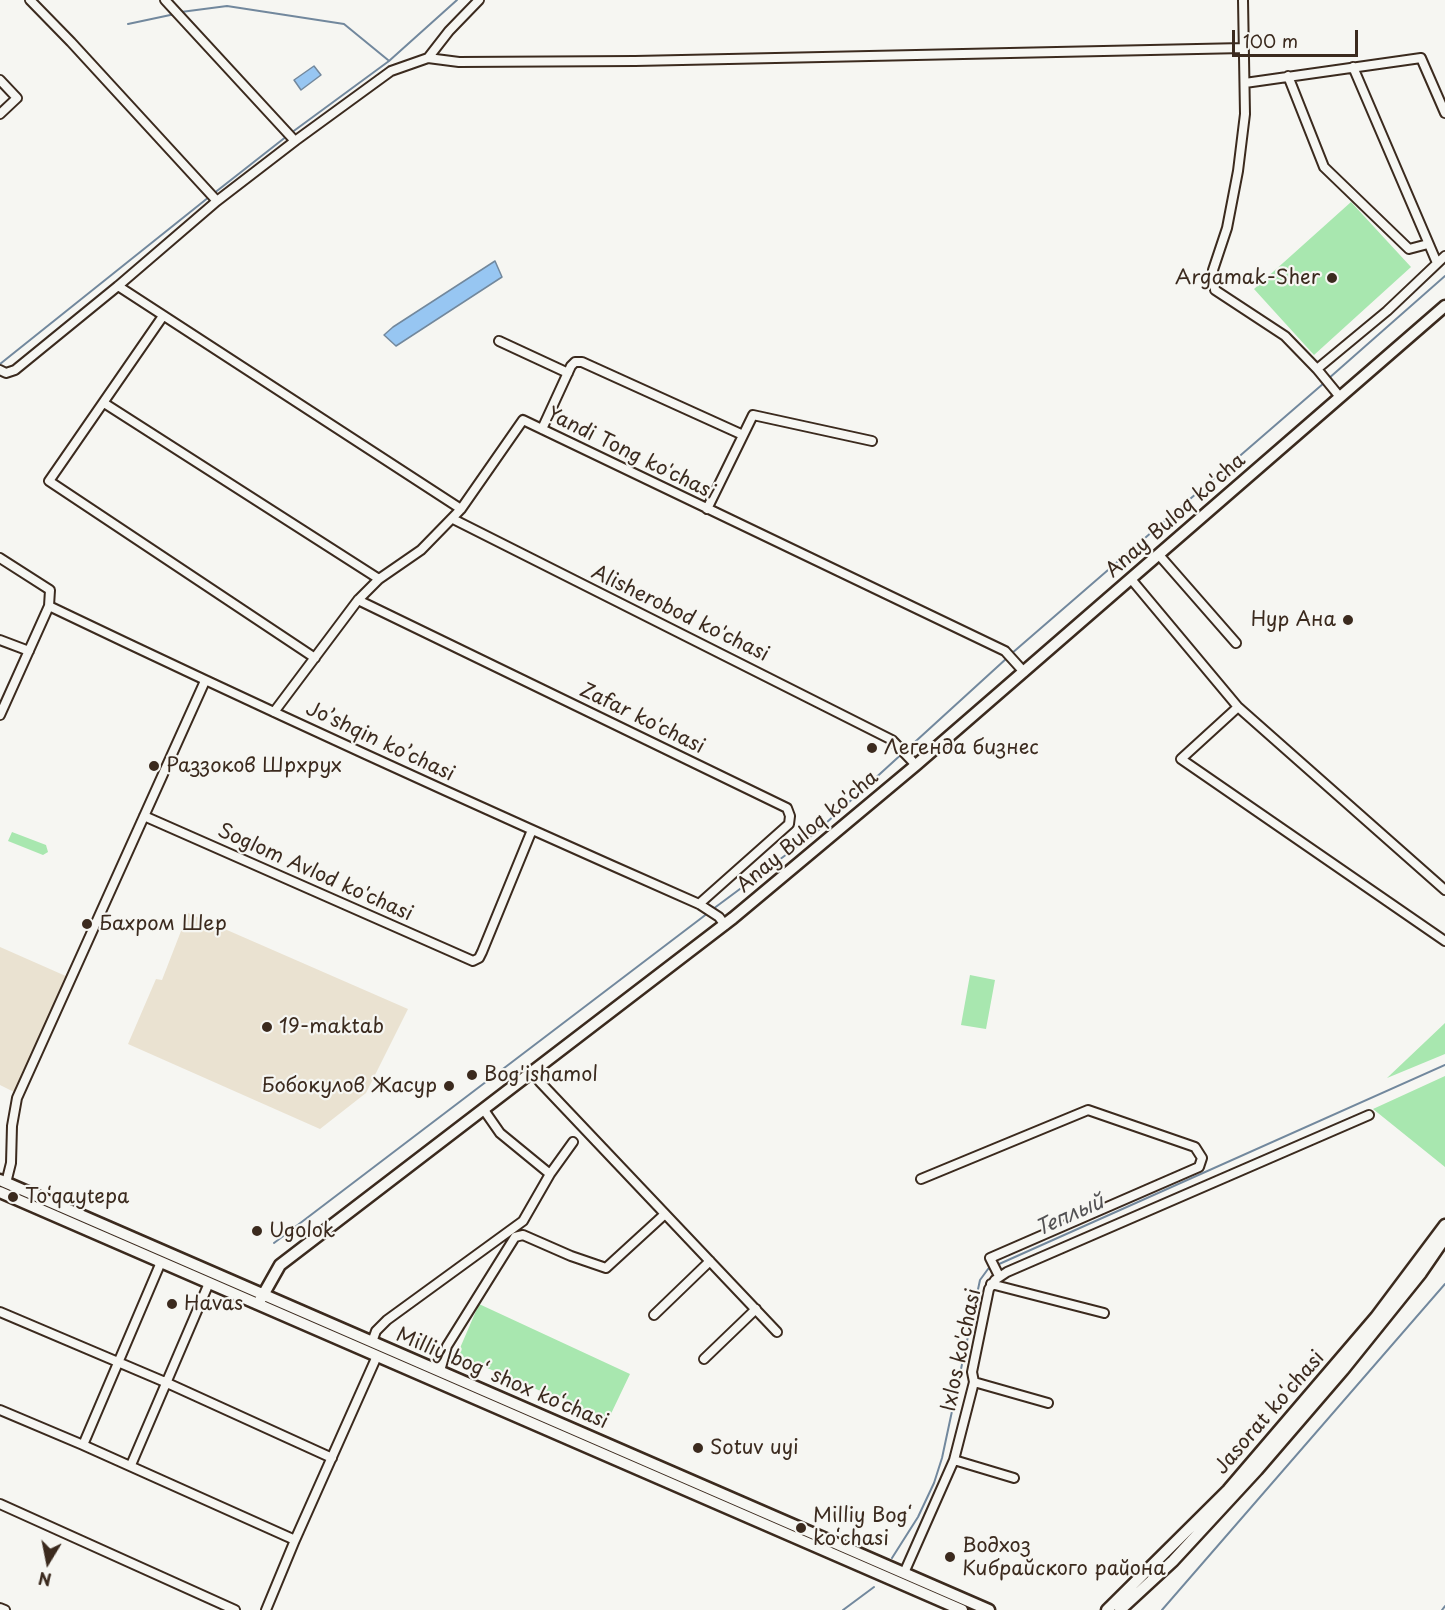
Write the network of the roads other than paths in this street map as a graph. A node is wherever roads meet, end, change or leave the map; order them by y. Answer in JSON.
{"nodes":[{"id":1,"x":30,"y":0,"type":"edge"},
{"id":2,"x":165,"y":0,"type":"edge"},
{"id":3,"x":479,"y":0,"type":"edge"},
{"id":4,"x":1243,"y":0,"type":"edge"},
{"id":5,"x":1244,"y":48,"type":"junction"},
{"id":6,"x":428,"y":58,"type":"junction"},
{"id":7,"x":1353,"y":67,"type":"junction"},
{"id":8,"x":1288,"y":76,"type":"junction"},
{"id":9,"x":0,"y":80,"type":"edge"},
{"id":10,"x":1245,"y":83,"type":"junction"},
{"id":11,"x":1445,"y":113,"type":"edge"},
{"id":12,"x":0,"y":114,"type":"edge"},
{"id":13,"x":295,"y":141,"type":"junction"},
{"id":14,"x":213,"y":197,"type":"junction"},
{"id":15,"x":1428,"y":244,"type":"junction"},
{"id":16,"x":1445,"y":256,"type":"edge"},
{"id":17,"x":1437,"y":263,"type":"junction"},
{"id":18,"x":118,"y":286,"type":"junction"},
{"id":19,"x":1445,"y":306,"type":"edge"},
{"id":20,"x":163,"y":316,"type":"junction"},
{"id":21,"x":499,"y":341,"type":"dead end"},
{"id":22,"x":1317,"y":369,"type":"junction"},
{"id":23,"x":3,"y":371,"type":"edge"},
{"id":24,"x":568,"y":373,"type":"junction"},
{"id":25,"x":1340,"y":398,"type":"junction"},
{"id":26,"x":104,"y":403,"type":"junction"},
{"id":27,"x":542,"y":429,"type":"junction"},
{"id":28,"x":743,"y":435,"type":"junction"},
{"id":29,"x":872,"y":441,"type":"dead end"},
{"id":30,"x":461,"y":509,"type":"junction"},
{"id":31,"x":707,"y":509,"type":"junction"},
{"id":32,"x":453,"y":519,"type":"junction"},
{"id":33,"x":1159,"y":555,"type":"junction"},
{"id":34,"x":0,"y":558,"type":"edge"},
{"id":35,"x":379,"y":579,"type":"junction"},
{"id":36,"x":1131,"y":579,"type":"junction"},
{"id":37,"x":358,"y":600,"type":"junction"},
{"id":38,"x":49,"y":606,"type":"junction"},
{"id":39,"x":0,"y":640,"type":"edge"},
{"id":40,"x":1236,"y":644,"type":"dead end"},
{"id":41,"x":29,"y":651,"type":"junction"},
{"id":42,"x":315,"y":658,"type":"junction"},
{"id":43,"x":1021,"y":669,"type":"junction"},
{"id":44,"x":205,"y":681,"type":"junction"},
{"id":45,"x":1238,"y":707,"type":"junction"},
{"id":46,"x":274,"y":712,"type":"junction"},
{"id":47,"x":0,"y":715,"type":"edge"},
{"id":48,"x":913,"y":762,"type":"junction"},
{"id":49,"x":144,"y":816,"type":"junction"},
{"id":50,"x":532,"y":830,"type":"junction"},
{"id":51,"x":1445,"y":890,"type":"edge"},
{"id":52,"x":699,"y":904,"type":"junction"},
{"id":53,"x":722,"y":921,"type":"junction"},
{"id":54,"x":1445,"y":940,"type":"edge"},
{"id":55,"x":533,"y":1072,"type":"junction"},
{"id":56,"x":484,"y":1110,"type":"junction"},
{"id":57,"x":1369,"y":1114,"type":"dead end"},
{"id":58,"x":573,"y":1142,"type":"dead end"},
{"id":59,"x":550,"y":1174,"type":"junction"},
{"id":60,"x":921,"y":1179,"type":"dead end"},
{"id":61,"x":2,"y":1185,"type":"edge"},
{"id":62,"x":665,"y":1214,"type":"junction"},
{"id":63,"x":1445,"y":1225,"type":"edge"},
{"id":64,"x":1445,"y":1238,"type":"edge"},
{"id":65,"x":710,"y":1261,"type":"junction"},
{"id":66,"x":161,"y":1262,"type":"junction"},
{"id":67,"x":999,"y":1276,"type":"junction"},
{"id":68,"x":209,"y":1283,"type":"junction"},
{"id":69,"x":991,"y":1284,"type":"junction"},
{"id":70,"x":260,"y":1299,"type":"junction"},
{"id":71,"x":756,"y":1310,"type":"junction"},
{"id":72,"x":0,"y":1312,"type":"edge"},
{"id":73,"x":1104,"y":1313,"type":"dead end"},
{"id":74,"x":654,"y":1315,"type":"dead end"},
{"id":75,"x":777,"y":1332,"type":"dead end"},
{"id":76,"x":372,"y":1342,"type":"junction"},
{"id":77,"x":377,"y":1356,"type":"junction"},
{"id":78,"x":704,"y":1359,"type":"dead end"},
{"id":79,"x":118,"y":1364,"type":"junction"},
{"id":80,"x":440,"y":1371,"type":"junction"},
{"id":81,"x":165,"y":1382,"type":"junction"},
{"id":82,"x":974,"y":1382,"type":"junction"},
{"id":83,"x":1048,"y":1403,"type":"dead end"},
{"id":84,"x":0,"y":1410,"type":"edge"},
{"id":85,"x":545,"y":1417,"type":"junction"},
{"id":86,"x":541,"y":1428,"type":"junction"},
{"id":87,"x":84,"y":1445,"type":"junction"},
{"id":88,"x":332,"y":1458,"type":"junction"},
{"id":89,"x":954,"y":1460,"type":"junction"},
{"id":90,"x":131,"y":1465,"type":"junction"},
{"id":91,"x":1014,"y":1478,"type":"dead end"},
{"id":92,"x":0,"y":1504,"type":"edge"},
{"id":93,"x":295,"y":1540,"type":"junction"},
{"id":94,"x":904,"y":1573,"type":"junction"},
{"id":95,"x":0,"y":1608,"type":"edge"},
{"id":96,"x":5,"y":1610,"type":"edge"},
{"id":97,"x":236,"y":1610,"type":"edge"},
{"id":98,"x":266,"y":1610,"type":"edge"},
{"id":99,"x":962,"y":1610,"type":"edge"},
{"id":100,"x":989,"y":1610,"type":"edge"},
{"id":101,"x":1107,"y":1610,"type":"edge"},
{"id":102,"x":1120,"y":1610,"type":"edge"}],
"edges":[{"from":1,"to":14,"type":"street"},
{"from":2,"to":13,"type":"street"},
{"from":3,"to":6,"type":"street"},
{"from":4,"to":5,"type":"street"},
{"from":5,"to":6,"type":"street"},
{"from":5,"to":10,"type":"street"},
{"from":6,"to":13,"type":"street"},
{"from":7,"to":8,"type":"street"},
{"from":7,"to":11,"type":"street"},
{"from":7,"to":15,"type":"street"},
{"from":8,"to":10,"type":"street"},
{"from":8,"to":15,"type":"street"},
{"from":9,"to":12,"type":"street"},
{"from":10,"to":22,"type":"street"},
{"from":13,"to":14,"type":"street"},
{"from":14,"to":18,"type":"street"},
{"from":15,"to":17,"type":"street"},
{"from":16,"to":17,"type":"street"},
{"from":17,"to":22,"type":"street"},
{"from":18,"to":20,"type":"street"},
{"from":18,"to":23,"type":"street"},
{"from":19,"to":25,"type":"main road","name":"Anay Buloq ko'cha"},
{"from":20,"to":26,"type":"street"},
{"from":20,"to":30,"type":"street"},
{"from":21,"to":24,"type":"street"},
{"from":22,"to":25,"type":"street"},
{"from":24,"to":27,"type":"street"},
{"from":24,"to":28,"type":"street"},
{"from":25,"to":33,"type":"main road","name":"Anay Buloq ko'cha"},
{"from":26,"to":35,"type":"street"},
{"from":26,"to":42,"type":"street"},
{"from":27,"to":30,"type":"street","name":"Yandi Tong ko'chasi"},
{"from":27,"to":31,"type":"street","name":"Yandi Tong ko'chasi"},
{"from":28,"to":29,"type":"street"},
{"from":28,"to":31,"type":"street"},
{"from":30,"to":32,"type":"street","name":"Yandi Tong ko'chasi"},
{"from":31,"to":43,"type":"street","name":"Yandi Tong ko'chasi"},
{"from":32,"to":35,"type":"street","name":"Yandi Tong ko'chasi"},
{"from":32,"to":48,"type":"street","name":"Alisherobod ko'chasi"},
{"from":33,"to":36,"type":"main road","name":"Anay Buloq ko'cha"},
{"from":33,"to":40,"type":"street"},
{"from":34,"to":38,"type":"street"},
{"from":35,"to":37,"type":"street","name":"Yandi Tong ko'chasi"},
{"from":36,"to":43,"type":"main road","name":"Anay Buloq ko'cha"},
{"from":36,"to":45,"type":"street"},
{"from":37,"to":42,"type":"street","name":"Yandi Tong ko'chasi"},
{"from":37,"to":52,"type":"street","name":"Zafar ko'chasi"},
{"from":38,"to":41,"type":"street"},
{"from":38,"to":44,"type":"street","name":"Joʼshqin koʼchasi"},
{"from":39,"to":41,"type":"street"},
{"from":41,"to":47,"type":"street"},
{"from":42,"to":46,"type":"street","name":"Yandi Tong ko'chasi"},
{"from":43,"to":48,"type":"main road","name":"Anay Buloq ko'cha"},
{"from":44,"to":46,"type":"street","name":"Joʼshqin koʼchasi"},
{"from":44,"to":49,"type":"street"},
{"from":45,"to":51,"type":"street"},
{"from":45,"to":54,"type":"street"},
{"from":46,"to":50,"type":"street","name":"Joʼshqin koʼchasi"},
{"from":48,"to":53,"type":"main road","name":"Anay Buloq ko'cha"},
{"from":49,"to":50,"type":"street","name":"Soglom Avlod ko'chasi"},
{"from":49,"to":61,"type":"street"},
{"from":50,"to":52,"type":"street","name":"Joʼshqin koʼchasi"},
{"from":52,"to":53,"type":"street","name":"Joʼshqin koʼchasi"},
{"from":53,"to":55,"type":"main road","name":"Anay Buloq ko'cha"},
{"from":55,"to":56,"type":"main road","name":"Anay Buloq ko'cha"},
{"from":55,"to":62,"type":"street"},
{"from":56,"to":59,"type":"street"},
{"from":56,"to":70,"type":"main road","name":"Anay Buloq ko'cha"},
{"from":57,"to":67,"type":"street","name":"Ixlos ko'chasi"},
{"from":58,"to":59,"type":"street"},
{"from":59,"to":76,"type":"street"},
{"from":60,"to":67,"type":"street"},
{"from":61,"to":66,"type":"main road","name":"Milliy bog‘ shox ko‘chasi"},
{"from":61,"to":70,"type":"main road","name":"Milliy bog‘ shox ko‘chasi"},
{"from":62,"to":65,"type":"street"},
{"from":62,"to":80,"type":"street"},
{"from":63,"to":101,"type":"main road","name":"Jasorat koʻchasi"},
{"from":64,"to":102,"type":"main road","name":"Jasorat koʻchasi"},
{"from":65,"to":71,"type":"street"},
{"from":65,"to":74,"type":"street"},
{"from":66,"to":68,"type":"main road","name":"Milliy bog‘ shox ko‘chasi"},
{"from":66,"to":79,"type":"street"},
{"from":67,"to":69,"type":"street","name":"Ixlos ko'chasi"},
{"from":68,"to":70,"type":"main road","name":"Milliy bog‘ shox ko‘chasi"},
{"from":68,"to":81,"type":"street"},
{"from":69,"to":73,"type":"street"},
{"from":69,"to":82,"type":"street","name":"Ixlos ko'chasi"},
{"from":70,"to":76,"type":"main road","name":"Milliy bog‘ shox ko‘chasi"},
{"from":70,"to":77,"type":"main road","name":"Milliy bog‘ shox ko‘chasi"},
{"from":71,"to":75,"type":"street"},
{"from":71,"to":78,"type":"street"},
{"from":72,"to":79,"type":"street"},
{"from":76,"to":80,"type":"main road","name":"Milliy bog‘ shox ko‘chasi"},
{"from":77,"to":86,"type":"main road","name":"Milliy bog‘ shox ko‘chasi"},
{"from":77,"to":88,"type":"street"},
{"from":79,"to":81,"type":"street"},
{"from":79,"to":87,"type":"street"},
{"from":80,"to":85,"type":"main road","name":"Milliy bog‘ shox ko‘chasi"},
{"from":81,"to":88,"type":"street"},
{"from":81,"to":90,"type":"street"},
{"from":82,"to":83,"type":"street"},
{"from":82,"to":89,"type":"street","name":"Ixlos ko'chasi"},
{"from":84,"to":87,"type":"street"},
{"from":85,"to":86,"type":"main road"},
{"from":85,"to":94,"type":"main road","name":"Milliy bog‘ shox ko‘chasi"},
{"from":86,"to":99,"type":"main road","name":"Milliy bog‘ shox ko‘chasi"},
{"from":87,"to":90,"type":"street"},
{"from":88,"to":93,"type":"street"},
{"from":89,"to":91,"type":"street"},
{"from":89,"to":94,"type":"street","name":"Ixlos ko'chasi"},
{"from":90,"to":93,"type":"street"},
{"from":92,"to":97,"type":"street"},
{"from":93,"to":98,"type":"street"},
{"from":94,"to":100,"type":"main road","name":"Milliy bog‘ shox ko‘chasi"},
{"from":95,"to":96,"type":"street"}]}
